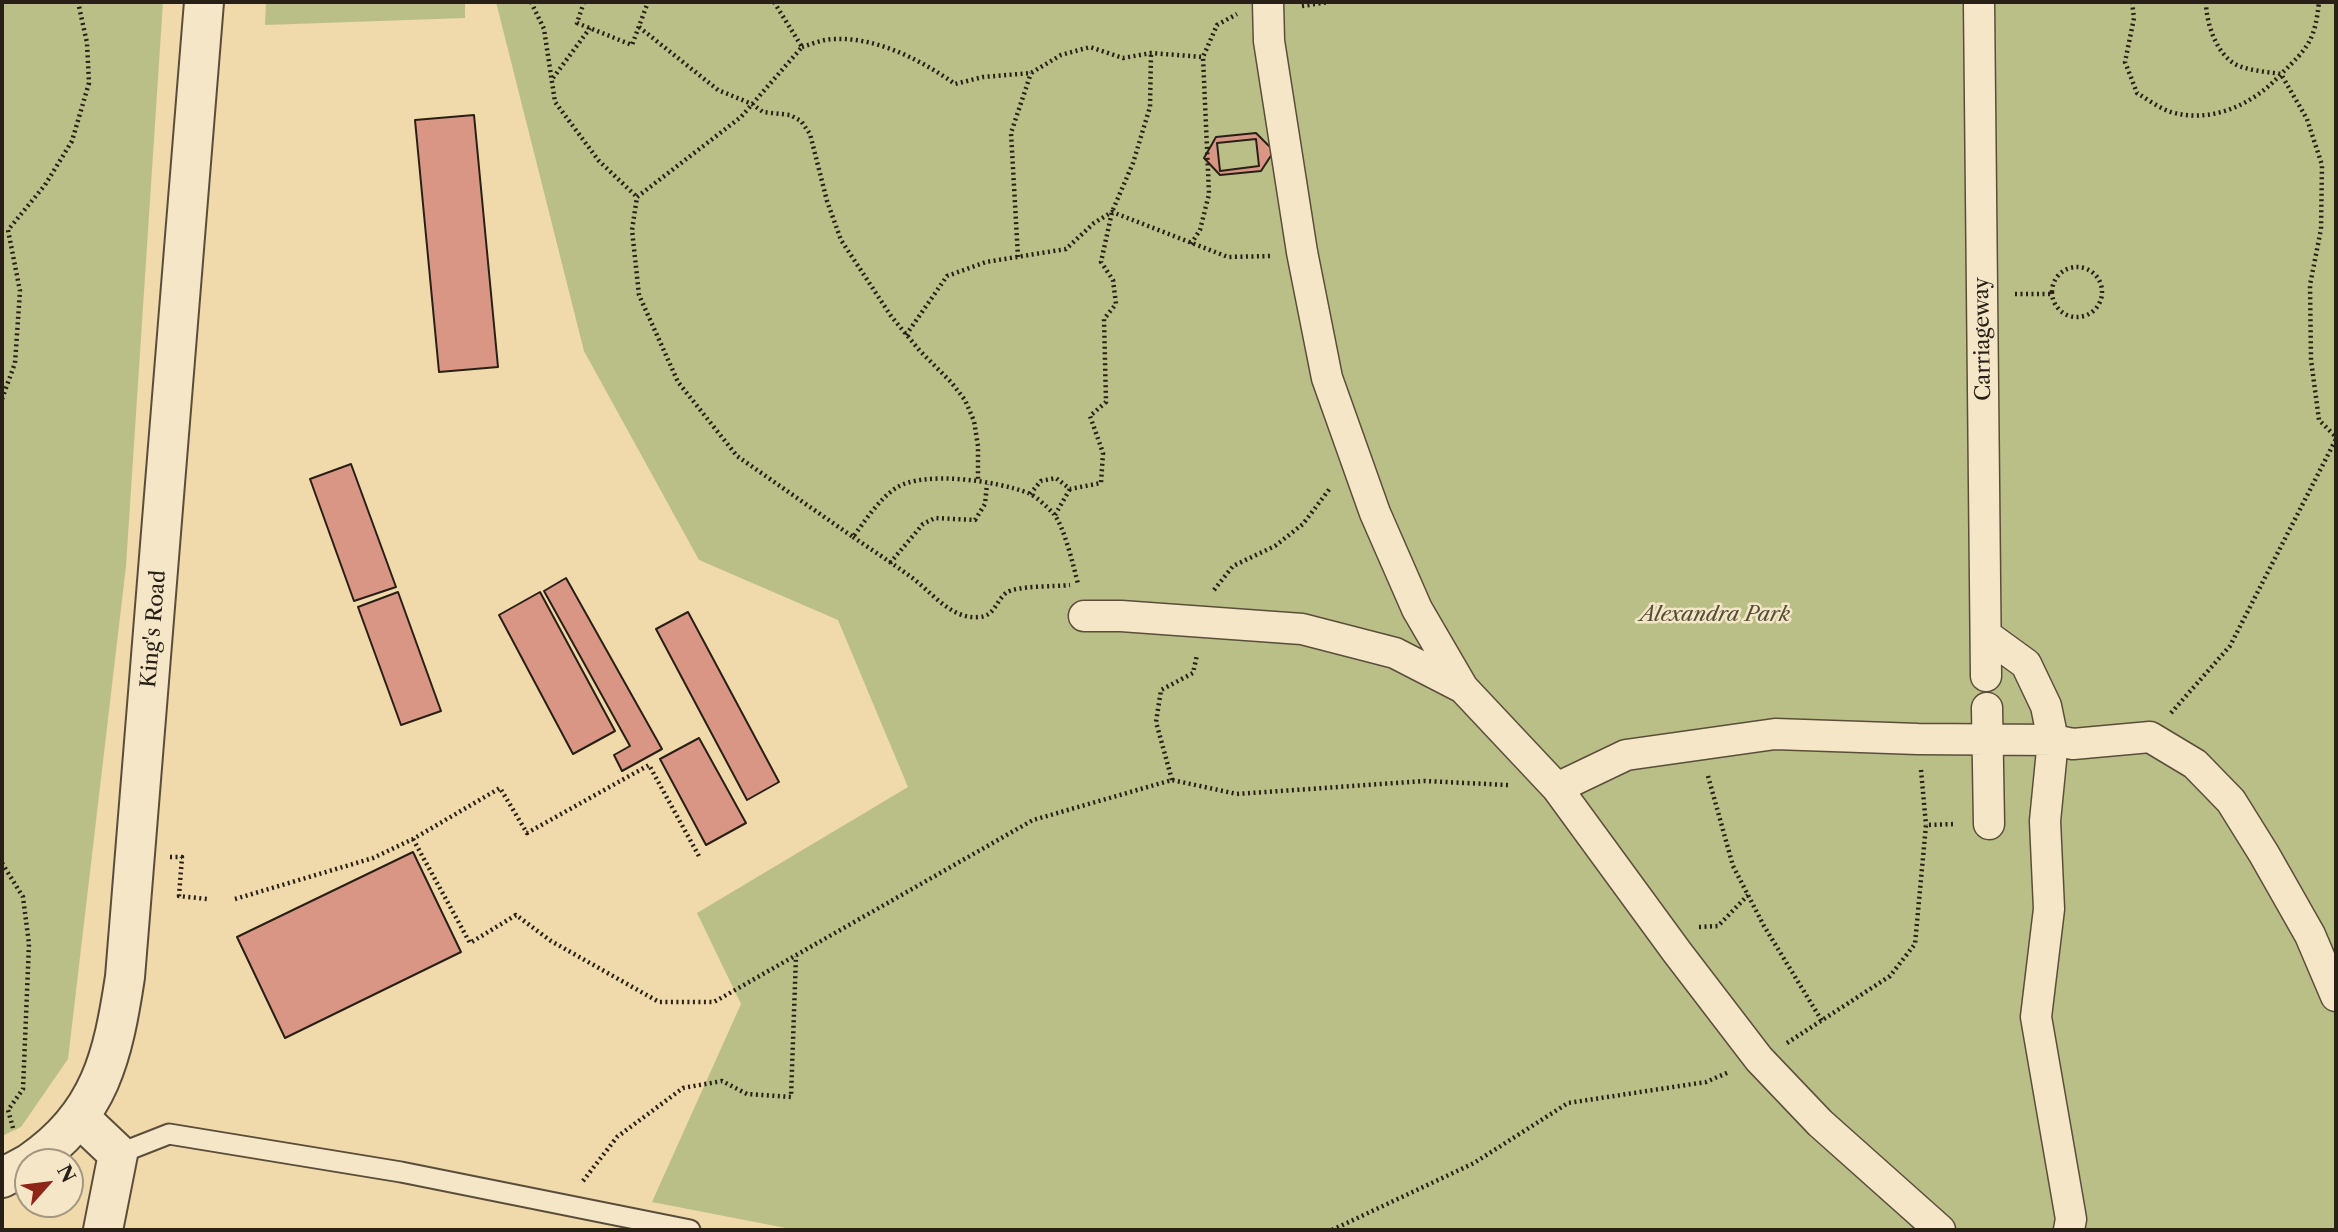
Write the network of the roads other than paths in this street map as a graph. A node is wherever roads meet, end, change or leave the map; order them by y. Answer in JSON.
{"nodes":[{"id":1,"x":204,"y":2,"type":"edge"},
{"id":2,"x":1979,"y":2,"type":"edge"},
{"id":3,"x":1267,"y":6,"type":"edge"},
{"id":4,"x":1084,"y":616,"type":"road end"},
{"id":5,"x":1986,"y":635,"type":"junction"},
{"id":6,"x":1986,"y":676,"type":"dead end"},
{"id":7,"x":1463,"y":688,"type":"junction"},
{"id":8,"x":1987,"y":708,"type":"dead end"},
{"id":9,"x":1987,"y":740,"type":"junction"},
{"id":10,"x":2053,"y":740,"type":"junction"},
{"id":11,"x":1557,"y":788,"type":"junction"},
{"id":12,"x":1989,"y":824,"type":"road end"},
{"id":13,"x":2336,"y":996,"type":"edge"},
{"id":14,"x":80,"y":1118,"type":"junction"},
{"id":15,"x":50,"y":1148,"type":"edge"},
{"id":16,"x":118,"y":1154,"type":"junction"},
{"id":17,"x":103,"y":1230,"type":"edge"},
{"id":18,"x":690,"y":1230,"type":"edge"},
{"id":19,"x":1940,"y":1230,"type":"edge"},
{"id":20,"x":2069,"y":1230,"type":"edge"}],
"edges":[{"from":1,"to":14,"type":"street","name":"King's Road"},
{"from":2,"to":5,"type":"street","name":"Carriageway"},
{"from":3,"to":7,"type":"street"},
{"from":4,"to":7,"type":"street"},
{"from":5,"to":6,"type":"street","name":"Carriageway"},
{"from":5,"to":10,"type":"street"},
{"from":7,"to":11,"type":"street"},
{"from":8,"to":9,"type":"street"},
{"from":9,"to":10,"type":"street"},
{"from":9,"to":11,"type":"street"},
{"from":9,"to":12,"type":"street"},
{"from":10,"to":13,"type":"street"},
{"from":10,"to":20,"type":"street"},
{"from":11,"to":19,"type":"street"},
{"from":14,"to":15,"type":"street","name":"King's Road"},
{"from":14,"to":16,"type":"street"},
{"from":16,"to":17,"type":"street"},
{"from":16,"to":18,"type":"lane"}]}
